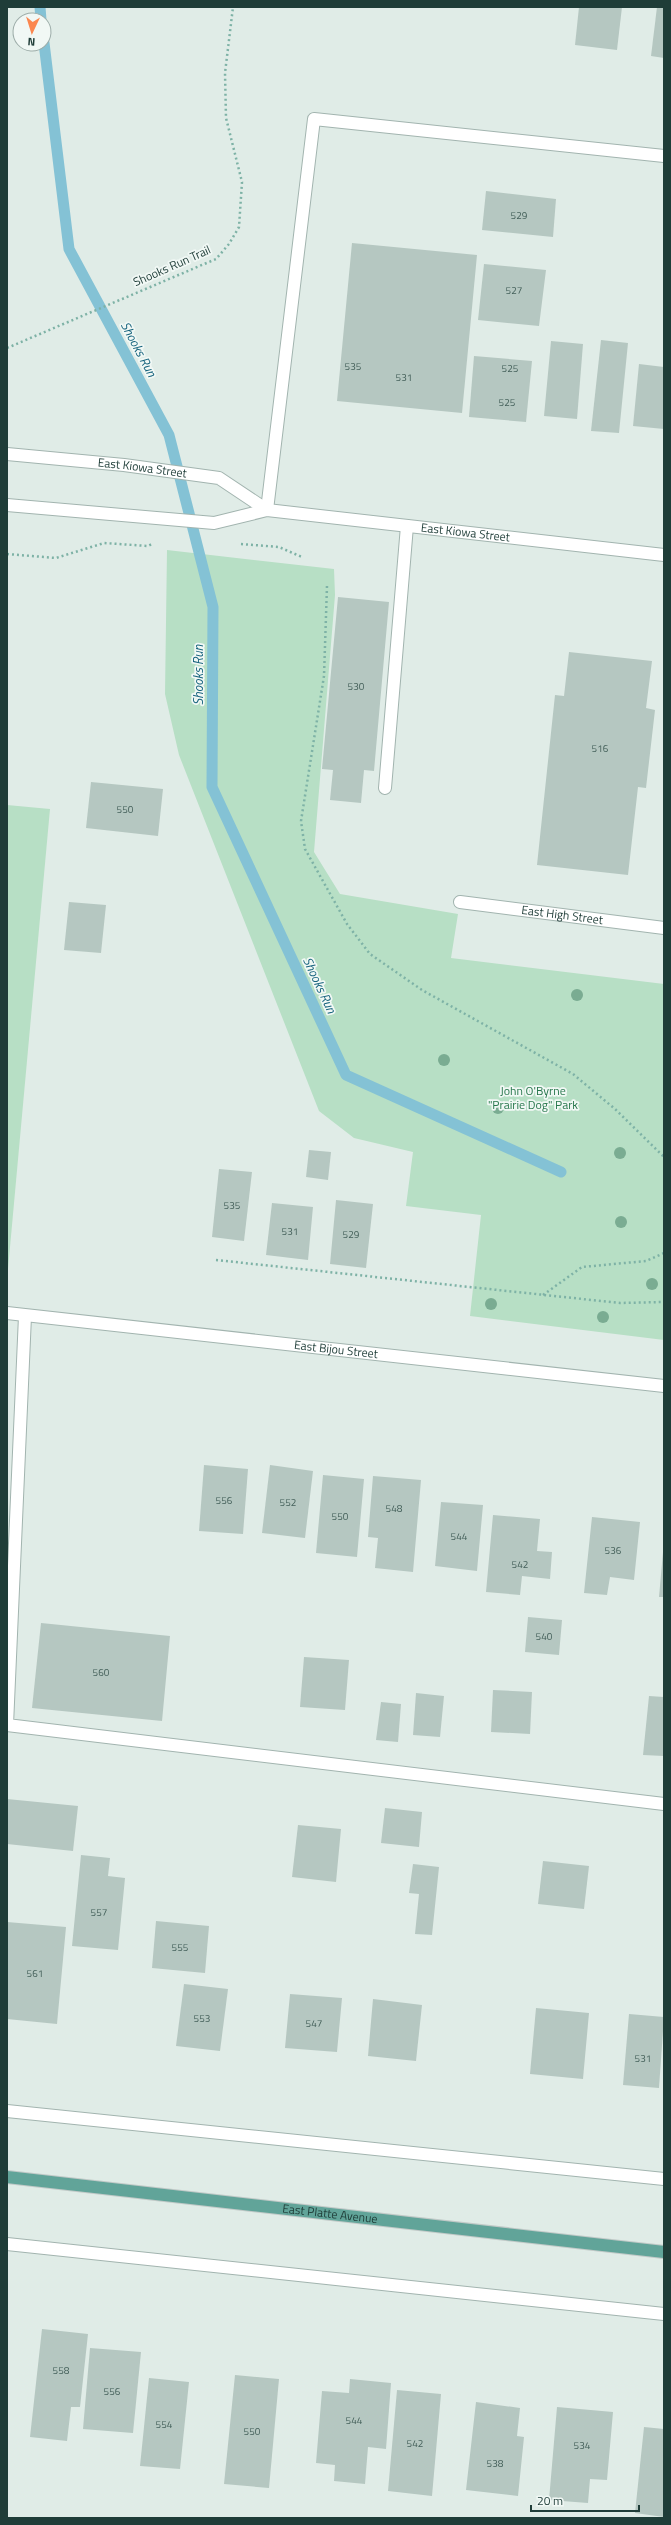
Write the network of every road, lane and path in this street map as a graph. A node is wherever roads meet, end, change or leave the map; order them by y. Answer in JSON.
{"nodes":[{"id":1,"x":233,"y":7,"type":"edge"},
{"id":2,"x":664,"y":156,"type":"edge"},
{"id":3,"x":7,"y":348,"type":"edge"},
{"id":4,"x":7,"y":454,"type":"edge"},
{"id":5,"x":7,"y":505,"type":"edge"},
{"id":6,"x":267,"y":510,"type":"junction"},
{"id":7,"x":407,"y":526,"type":"junction"},
{"id":8,"x":148,"y":546,"type":"dead end"},
{"id":9,"x":7,"y":554,"type":"edge"},
{"id":10,"x":664,"y":555,"type":"edge"},
{"id":11,"x":327,"y":586,"type":"dead end"},
{"id":12,"x":385,"y":788,"type":"dead end"},
{"id":13,"x":460,"y":902,"type":"dead end"},
{"id":14,"x":664,"y":928,"type":"edge"},
{"id":15,"x":664,"y":1157,"type":"edge"},
{"id":16,"x":664,"y":1253,"type":"edge"},
{"id":17,"x":216,"y":1260,"type":"dead end"},
{"id":18,"x":543,"y":1295,"type":"junction"},
{"id":19,"x":664,"y":1302,"type":"edge"},
{"id":20,"x":7,"y":1314,"type":"edge"},
{"id":21,"x":25,"y":1316,"type":"junction"},
{"id":22,"x":664,"y":1386,"type":"edge"},
{"id":23,"x":664,"y":1804,"type":"edge"},
{"id":24,"x":7,"y":2110,"type":"edge"},
{"id":25,"x":7,"y":2177,"type":"edge"},
{"id":26,"x":664,"y":2179,"type":"edge"},
{"id":27,"x":7,"y":2244,"type":"edge"},
{"id":28,"x":661,"y":2250,"type":"edge"},
{"id":29,"x":664,"y":2314,"type":"edge"}],
"edges":[{"from":1,"to":3,"type":"path","name":"Shooks Run Trail"},
{"from":2,"to":6,"type":"street"},
{"from":4,"to":6,"type":"street","name":"East Kiowa Street"},
{"from":5,"to":6,"type":"street","name":"East Kiowa Street"},
{"from":6,"to":7,"type":"street","name":"East Kiowa Street"},
{"from":7,"to":10,"type":"street","name":"East Kiowa Street"},
{"from":7,"to":12,"type":"street"},
{"from":8,"to":9,"type":"path"},
{"from":11,"to":15,"type":"path"},
{"from":13,"to":14,"type":"street","name":"East High Street"},
{"from":16,"to":18,"type":"path"},
{"from":17,"to":18,"type":"path"},
{"from":18,"to":19,"type":"path"},
{"from":20,"to":21,"type":"street","name":"East Bijou Street"},
{"from":21,"to":22,"type":"street","name":"East Bijou Street"},
{"from":21,"to":23,"type":"street"},
{"from":24,"to":26,"type":"street"},
{"from":25,"to":28,"type":"main road","name":"East Platte Avenue"},
{"from":27,"to":29,"type":"street"}]}
